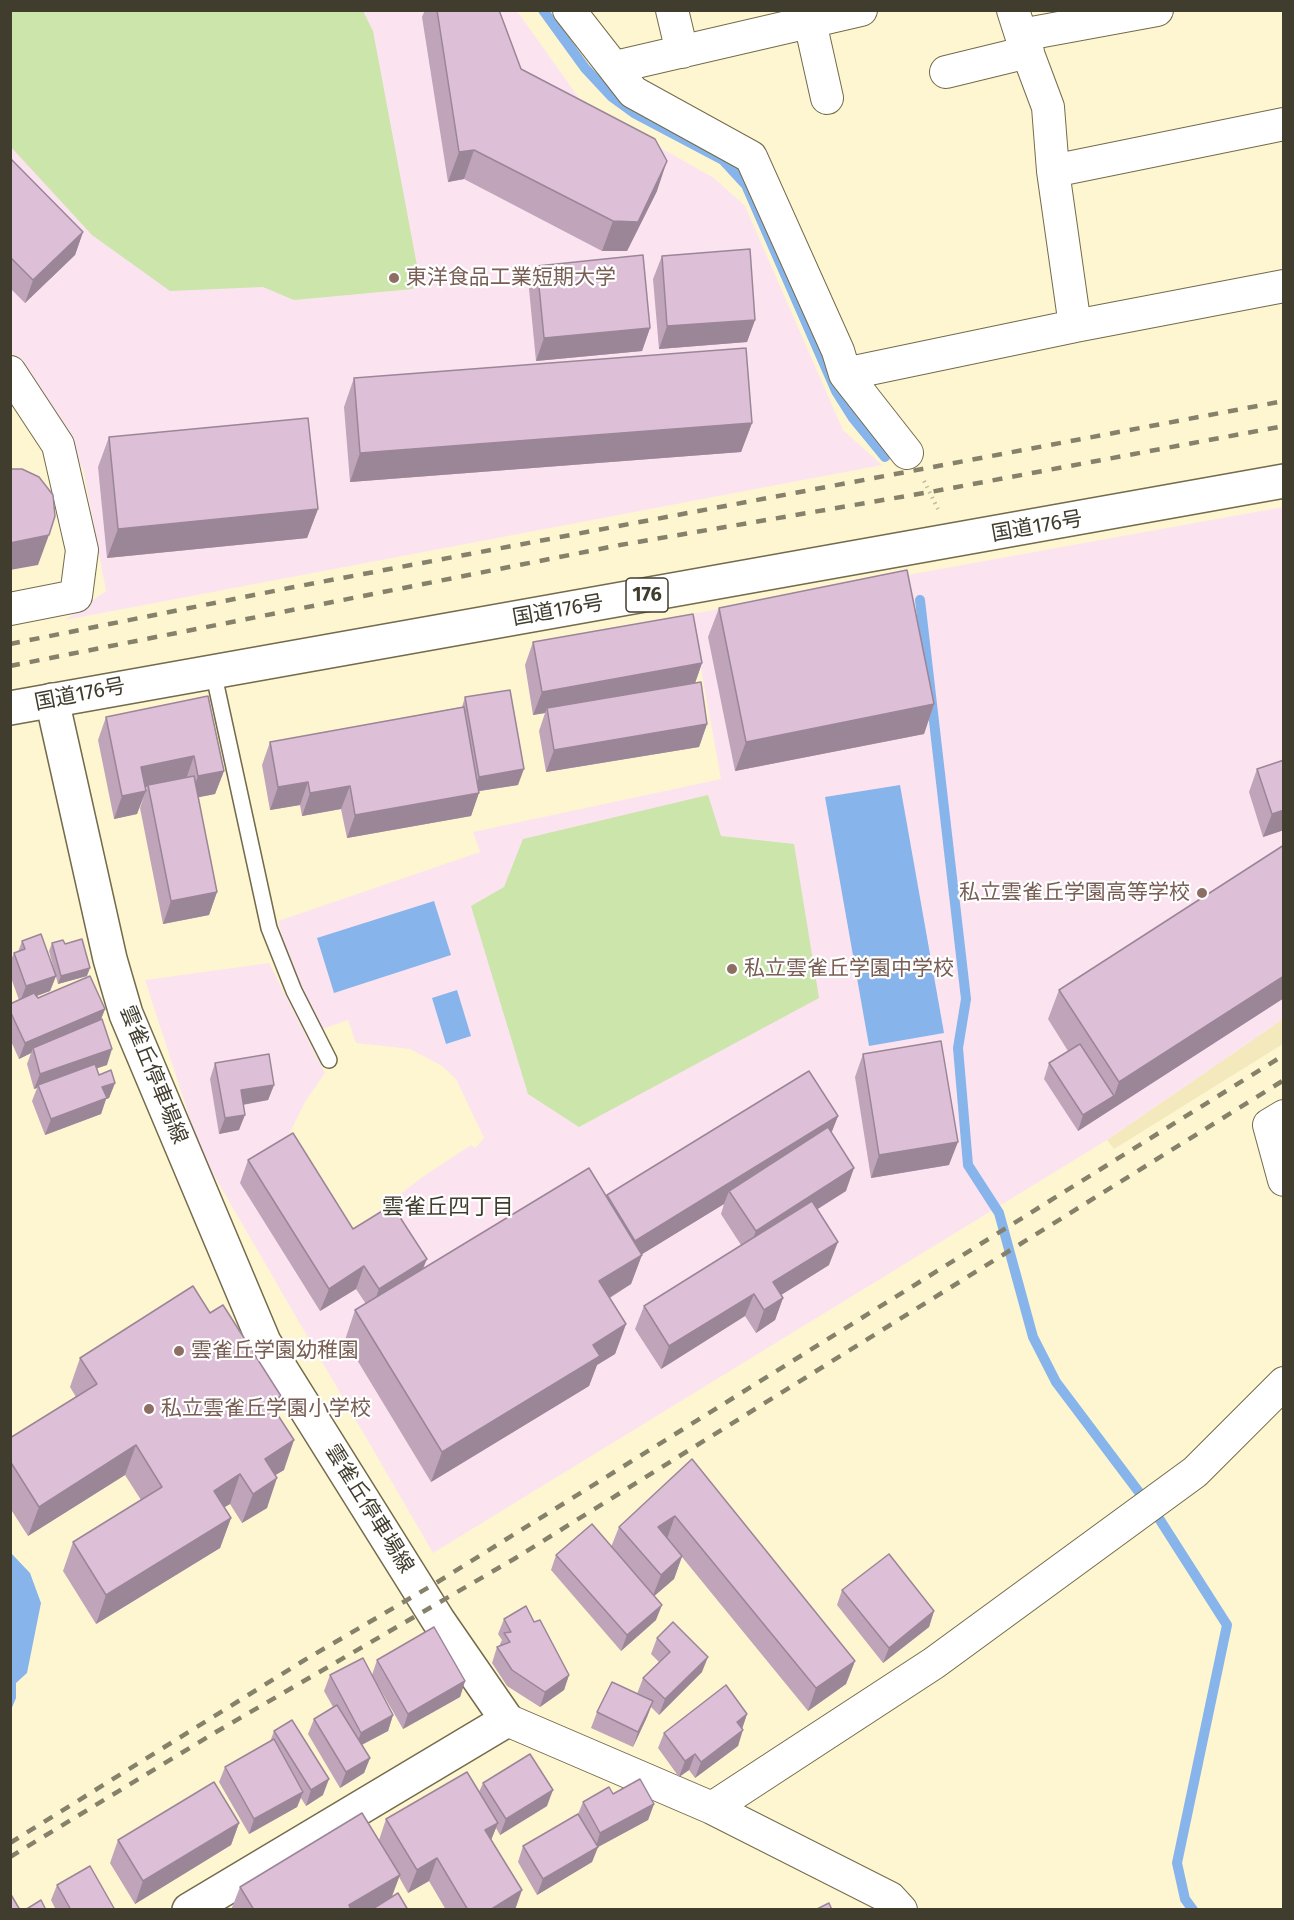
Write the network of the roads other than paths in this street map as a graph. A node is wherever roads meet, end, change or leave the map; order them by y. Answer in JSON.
{"nodes":[{"id":1,"x":569,"y":10,"type":"edge"},
{"id":2,"x":672,"y":10,"type":"edge"},
{"id":3,"x":861,"y":10,"type":"edge"},
{"id":4,"x":1158,"y":10,"type":"edge"},
{"id":5,"x":795,"y":20,"type":"edge"},
{"id":6,"x":1021,"y":32,"type":"edge"},
{"id":7,"x":682,"y":52,"type":"junction"},
{"id":8,"x":615,"y":67,"type":"junction"},
{"id":9,"x":946,"y":72,"type":"dead end"},
{"id":10,"x":827,"y":98,"type":"dead end"},
{"id":11,"x":1284,"y":124,"type":"edge"},
{"id":12,"x":1053,"y":171,"type":"junction"},
{"id":13,"x":1284,"y":286,"type":"edge"},
{"id":14,"x":1075,"y":326,"type":"junction"},
{"id":15,"x":10,"y":372,"type":"edge"},
{"id":16,"x":845,"y":374,"type":"junction"},
{"id":17,"x":907,"y":453,"type":"road end"},
{"id":18,"x":1284,"y":481,"type":"edge"},
{"id":19,"x":10,"y":609,"type":"edge"},
{"id":20,"x":213,"y":671,"type":"junction"},
{"id":21,"x":52,"y":700,"type":"junction"},
{"id":22,"x":10,"y":708,"type":"edge"},
{"id":23,"x":329,"y":1060,"type":"dead end"},
{"id":24,"x":1284,"y":1116,"type":"edge"},
{"id":25,"x":1284,"y":1180,"type":"edge"},
{"id":26,"x":1284,"y":1383,"type":"edge"},
{"id":27,"x":507,"y":1720,"type":"junction"},
{"id":28,"x":712,"y":1808,"type":"junction"},
{"id":29,"x":193,"y":1908,"type":"edge"},
{"id":30,"x":901,"y":1910,"type":"edge"}],
"edges":[{"from":1,"to":8,"type":"street"},
{"from":2,"to":7,"type":"street"},
{"from":3,"to":5,"type":"street"},
{"from":4,"to":6,"type":"street"},
{"from":5,"to":7,"type":"street"},
{"from":5,"to":10,"type":"street"},
{"from":6,"to":9,"type":"street"},
{"from":6,"to":12,"type":"street"},
{"from":7,"to":8,"type":"street"},
{"from":8,"to":16,"type":"street"},
{"from":11,"to":12,"type":"street"},
{"from":12,"to":14,"type":"street"},
{"from":13,"to":14,"type":"street"},
{"from":14,"to":16,"type":"street"},
{"from":15,"to":19,"type":"street"},
{"from":16,"to":17,"type":"street"},
{"from":18,"to":20,"type":"main road","name":"国道176号","number":"176"},
{"from":20,"to":21,"type":"main road","name":"国道176号","number":"176"},
{"from":20,"to":23,"type":"lane"},
{"from":21,"to":22,"type":"main road","name":"国道176号","number":"176"},
{"from":21,"to":27,"type":"main road","name":"雲雀丘停車場線"},
{"from":24,"to":25,"type":"street"},
{"from":26,"to":28,"type":"street"},
{"from":27,"to":28,"type":"street"},
{"from":27,"to":29,"type":"main road"},
{"from":28,"to":30,"type":"street"}]}
